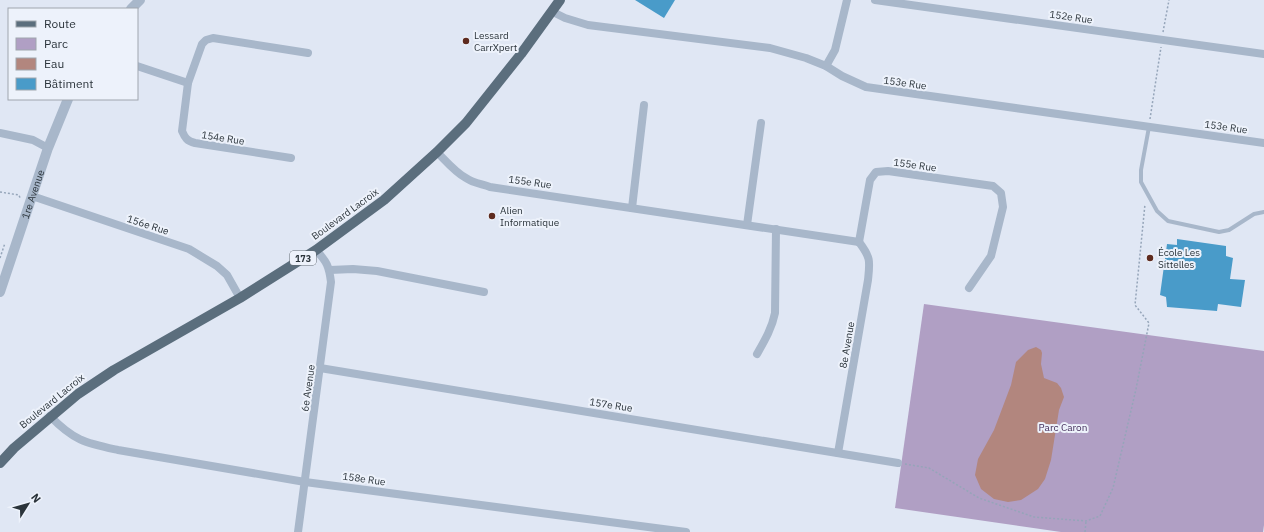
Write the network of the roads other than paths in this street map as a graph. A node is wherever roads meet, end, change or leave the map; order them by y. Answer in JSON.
{"nodes":[{"id":1,"x":140,"y":0,"type":"edge"},
{"id":2,"x":560,"y":0,"type":"edge"},
{"id":3,"x":847,"y":0,"type":"edge"},
{"id":4,"x":875,"y":0,"type":"edge"},
{"id":5,"x":131,"y":8,"type":"edge"},
{"id":6,"x":553,"y":12,"type":"junction"},
{"id":7,"x":308,"y":53,"type":"dead end"},
{"id":8,"x":1264,"y":54,"type":"edge"},
{"id":9,"x":138,"y":66,"type":"edge"},
{"id":10,"x":826,"y":66,"type":"junction"},
{"id":11,"x":188,"y":84,"type":"junction"},
{"id":12,"x":68,"y":100,"type":"edge"},
{"id":13,"x":644,"y":105,"type":"dead end"},
{"id":14,"x":761,"y":123,"type":"dead end"},
{"id":15,"x":1149,"y":127,"type":"junction"},
{"id":16,"x":0,"y":133,"type":"edge"},
{"id":17,"x":1264,"y":143,"type":"edge"},
{"id":18,"x":48,"y":148,"type":"junction"},
{"id":19,"x":437,"y":152,"type":"junction"},
{"id":20,"x":291,"y":158,"type":"dead end"},
{"id":21,"x":32,"y":196,"type":"junction"},
{"id":22,"x":632,"y":208,"type":"junction"},
{"id":23,"x":1264,"y":212,"type":"edge"},
{"id":24,"x":747,"y":224,"type":"junction"},
{"id":25,"x":776,"y":229,"type":"junction"},
{"id":26,"x":859,"y":242,"type":"junction"},
{"id":27,"x":316,"y":250,"type":"junction"},
{"id":28,"x":330,"y":270,"type":"junction"},
{"id":29,"x":968,"y":288,"type":"dead end"},
{"id":30,"x":0,"y":292,"type":"edge"},
{"id":31,"x":484,"y":292,"type":"dead end"},
{"id":32,"x":240,"y":298,"type":"junction"},
{"id":33,"x":757,"y":354,"type":"dead end"},
{"id":34,"x":320,"y":368,"type":"junction"},
{"id":35,"x":50,"y":416,"type":"junction"},
{"id":36,"x":838,"y":453,"type":"junction"},
{"id":37,"x":0,"y":463,"type":"edge"},
{"id":38,"x":898,"y":463,"type":"road end"},
{"id":39,"x":305,"y":482,"type":"junction"},
{"id":40,"x":298,"y":532,"type":"edge"},
{"id":41,"x":686,"y":532,"type":"edge"}],
"edges":[{"from":1,"to":5,"type":"street"},
{"from":2,"to":6,"type":"main road","name":"Boulevard Lacroix","number":"173"},
{"from":3,"to":10,"type":"street"},
{"from":4,"to":8,"type":"street","name":"152e Rue"},
{"from":6,"to":10,"type":"street","name":"153e Rue"},
{"from":6,"to":19,"type":"main road","name":"Boulevard Lacroix","number":"173"},
{"from":7,"to":11,"type":"street","name":"154e Rue"},
{"from":9,"to":11,"type":"street"},
{"from":10,"to":15,"type":"street","name":"153e Rue"},
{"from":11,"to":20,"type":"street","name":"154e Rue"},
{"from":12,"to":18,"type":"street","name":"1re Avenue"},
{"from":13,"to":22,"type":"street"},
{"from":14,"to":24,"type":"street"},
{"from":15,"to":17,"type":"street","name":"153e Rue"},
{"from":15,"to":23,"type":"lane"},
{"from":16,"to":18,"type":"street"},
{"from":18,"to":21,"type":"street","name":"1re Avenue"},
{"from":19,"to":22,"type":"street","name":"155e Rue"},
{"from":19,"to":27,"type":"main road","name":"Boulevard Lacroix","number":"173"},
{"from":21,"to":30,"type":"street","name":"1re Avenue"},
{"from":21,"to":32,"type":"street","name":"156e Rue"},
{"from":22,"to":24,"type":"street","name":"155e Rue"},
{"from":24,"to":25,"type":"street","name":"155e Rue"},
{"from":25,"to":26,"type":"street","name":"155e Rue"},
{"from":25,"to":33,"type":"street"},
{"from":26,"to":29,"type":"street","name":"155e Rue"},
{"from":26,"to":36,"type":"street","name":"8e Avenue"},
{"from":27,"to":28,"type":"street"},
{"from":27,"to":32,"type":"main road","name":"Boulevard Lacroix","number":"173"},
{"from":28,"to":31,"type":"street"},
{"from":28,"to":34,"type":"street","name":"6e Avenue"},
{"from":32,"to":35,"type":"main road","name":"Boulevard Lacroix","number":"173"},
{"from":34,"to":36,"type":"street","name":"157e Rue"},
{"from":34,"to":39,"type":"street","name":"6e Avenue"},
{"from":35,"to":37,"type":"main road","name":"Boulevard Lacroix","number":"173"},
{"from":35,"to":39,"type":"street","name":"158e Rue"},
{"from":36,"to":38,"type":"street","name":"157e Rue"},
{"from":39,"to":40,"type":"street","name":"6e Avenue"},
{"from":39,"to":41,"type":"street","name":"158e Rue"}]}
